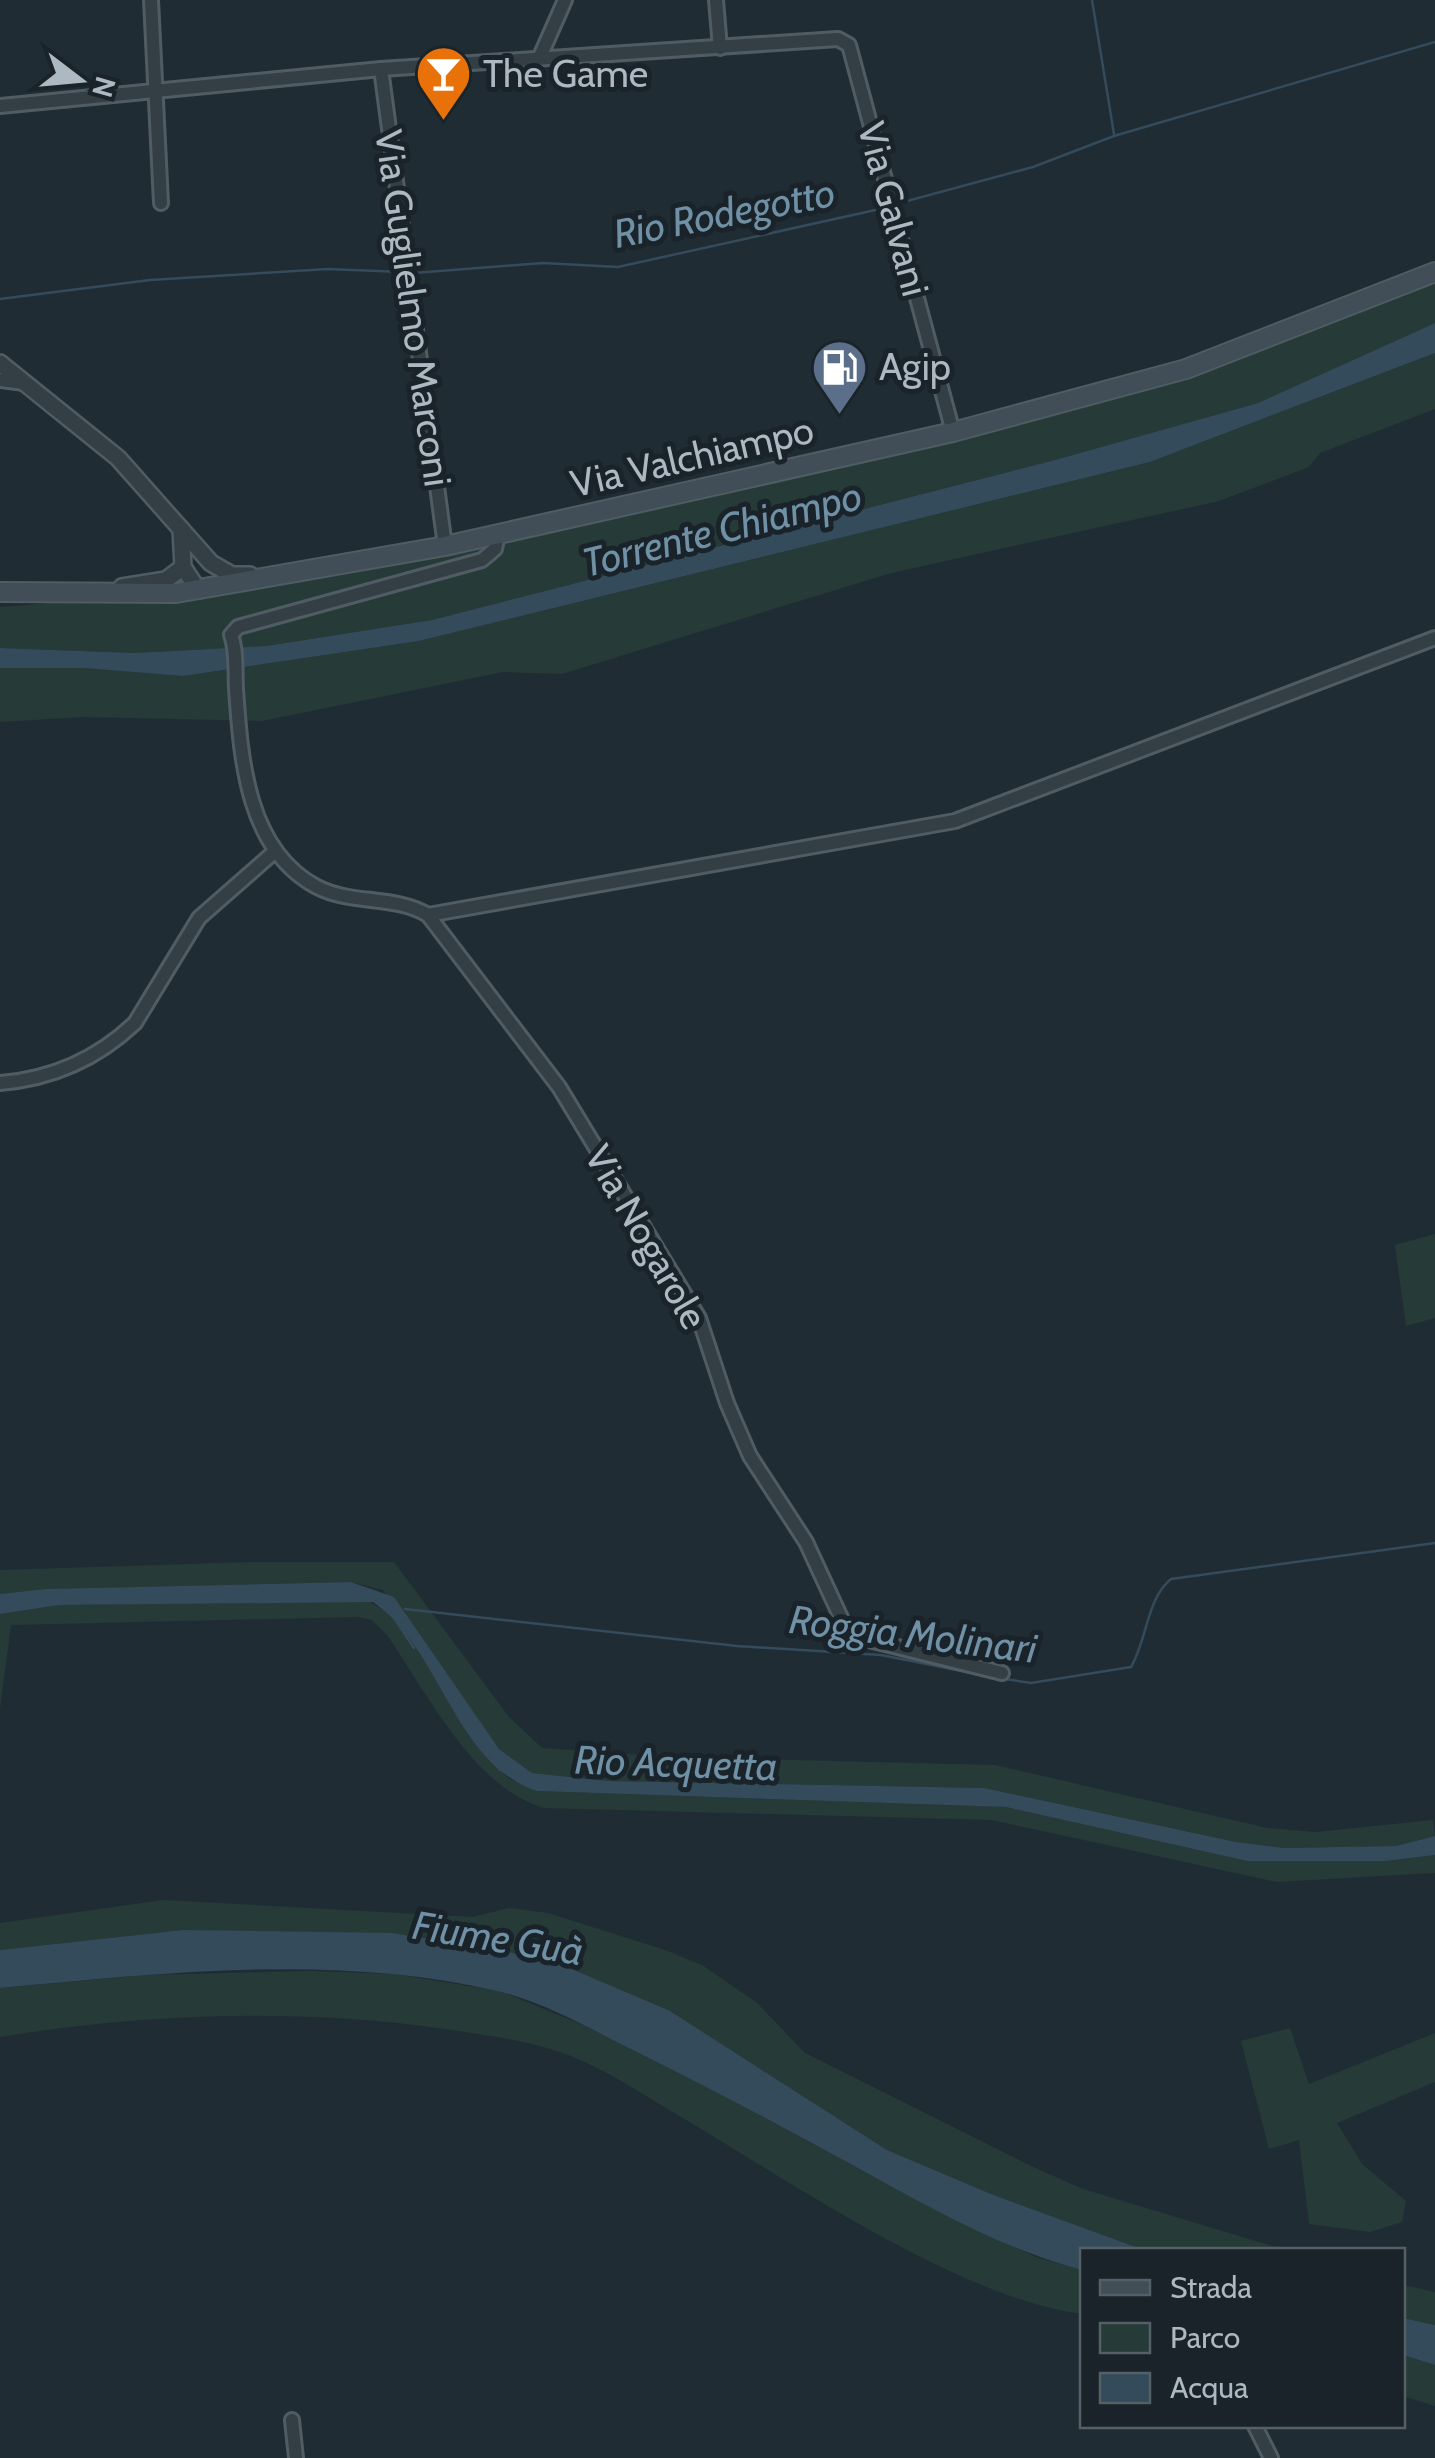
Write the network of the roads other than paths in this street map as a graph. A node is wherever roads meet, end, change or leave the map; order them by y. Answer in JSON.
{"nodes":[{"id":1,"x":151,"y":0,"type":"edge"},
{"id":2,"x":565,"y":0,"type":"edge"},
{"id":3,"x":716,"y":0,"type":"edge"},
{"id":4,"x":720,"y":48,"type":"junction"},
{"id":5,"x":539,"y":59,"type":"junction"},
{"id":6,"x":382,"y":69,"type":"junction"},
{"id":7,"x":156,"y":94,"type":"junction"},
{"id":8,"x":0,"y":106,"type":"edge"},
{"id":9,"x":161,"y":204,"type":"dead end"},
{"id":10,"x":1435,"y":272,"type":"edge"},
{"id":11,"x":0,"y":363,"type":"edge"},
{"id":12,"x":0,"y":380,"type":"edge"},
{"id":13,"x":24,"y":384,"type":"junction"},
{"id":14,"x":953,"y":432,"type":"junction"},
{"id":15,"x":181,"y":529,"type":"junction"},
{"id":16,"x":498,"y":534,"type":"junction"},
{"id":17,"x":445,"y":546,"type":"junction"},
{"id":18,"x":205,"y":556,"type":"junction"},
{"id":19,"x":183,"y":567,"type":"junction"},
{"id":20,"x":304,"y":573,"type":"junction"},
{"id":21,"x":198,"y":590,"type":"junction"},
{"id":22,"x":0,"y":592,"type":"edge"},
{"id":23,"x":92,"y":592,"type":"junction"},
{"id":24,"x":1435,"y":638,"type":"edge"},
{"id":25,"x":273,"y":853,"type":"junction"},
{"id":26,"x":428,"y":916,"type":"junction"},
{"id":27,"x":0,"y":1083,"type":"edge"},
{"id":28,"x":1002,"y":1672,"type":"dead end"},
{"id":29,"x":292,"y":2420,"type":"dead end"},
{"id":30,"x":1256,"y":2428,"type":"edge"},
{"id":31,"x":296,"y":2458,"type":"edge"},
{"id":32,"x":1271,"y":2458,"type":"edge"}],
"edges":[{"from":1,"to":7,"type":"street"},
{"from":2,"to":5,"type":"street"},
{"from":3,"to":4,"type":"street"},
{"from":4,"to":5,"type":"street"},
{"from":4,"to":14,"type":"street","name":"Via Galvani"},
{"from":5,"to":6,"type":"street"},
{"from":6,"to":7,"type":"street"},
{"from":6,"to":17,"type":"street","name":"Via Guglielmo Marconi"},
{"from":7,"to":8,"type":"street"},
{"from":7,"to":9,"type":"street"},
{"from":10,"to":14,"type":"main road","name":"Via Valchiampo"},
{"from":11,"to":13,"type":"street"},
{"from":12,"to":13,"type":"street"},
{"from":13,"to":15,"type":"street"},
{"from":14,"to":16,"type":"main road","name":"Via Valchiampo"},
{"from":15,"to":18,"type":"street"},
{"from":15,"to":19,"type":"street"},
{"from":16,"to":17,"type":"main road","name":"Via Valchiampo"},
{"from":16,"to":25,"type":"street"},
{"from":17,"to":20,"type":"main road","name":"Via Valchiampo"},
{"from":18,"to":20,"type":"street"},
{"from":18,"to":21,"type":"street"},
{"from":19,"to":21,"type":"street"},
{"from":19,"to":23,"type":"street"},
{"from":20,"to":21,"type":"main road","name":"Via Valchiampo"},
{"from":21,"to":23,"type":"main road","name":"Via Valchiampo"},
{"from":22,"to":23,"type":"main road","name":"Via Valchiampo"},
{"from":24,"to":26,"type":"street"},
{"from":25,"to":26,"type":"street"},
{"from":25,"to":27,"type":"street"},
{"from":26,"to":28,"type":"street","name":"Via Nogarole"},
{"from":29,"to":31,"type":"street"},
{"from":30,"to":32,"type":"street"}]}
